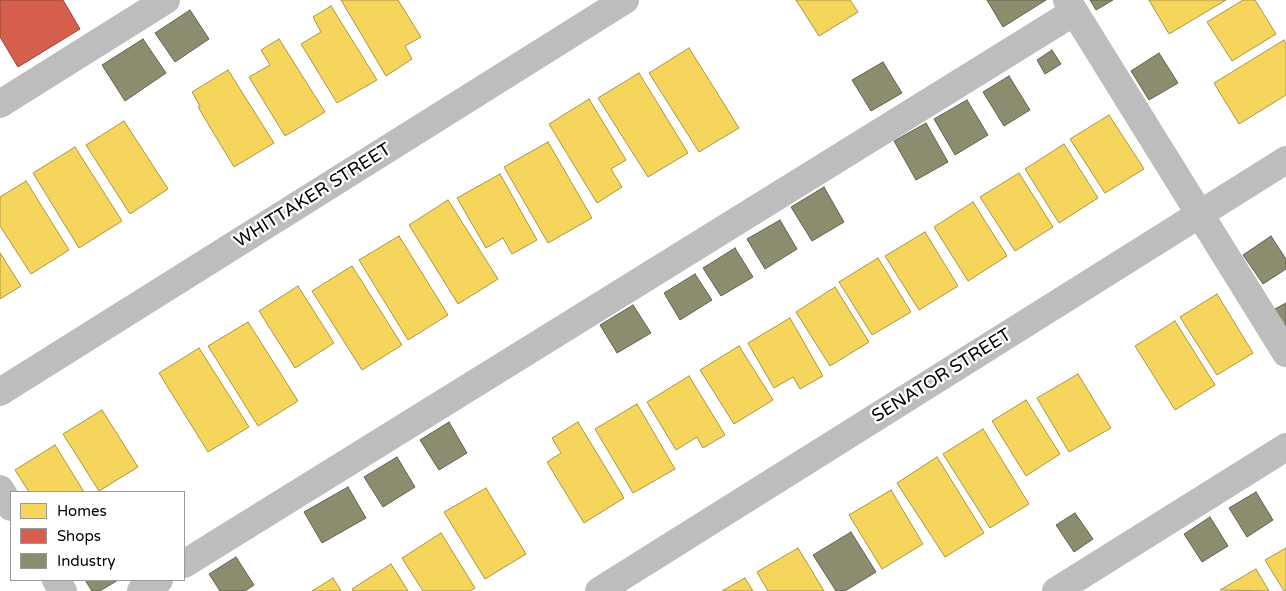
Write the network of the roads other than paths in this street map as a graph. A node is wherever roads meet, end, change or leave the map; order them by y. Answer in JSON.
{"nodes":[{"id":1,"x":166,"y":0,"type":"edge"},
{"id":2,"x":625,"y":0,"type":"edge"},
{"id":3,"x":1070,"y":6,"type":"edge"},
{"id":4,"x":0,"y":104,"type":"edge"},
{"id":5,"x":1286,"y":160,"type":"edge"},
{"id":6,"x":1200,"y":214,"type":"junction"},
{"id":7,"x":1286,"y":353,"type":"edge"},
{"id":8,"x":0,"y":392,"type":"edge"},
{"id":9,"x":1286,"y":447,"type":"edge"},
{"id":10,"x":0,"y":489,"type":"edge"},
{"id":11,"x":10,"y":505,"type":"edge"},
{"id":12,"x":185,"y":563,"type":"edge"},
{"id":13,"x":157,"y":581,"type":"edge"},
{"id":14,"x":141,"y":591,"type":"edge"},
{"id":15,"x":599,"y":591,"type":"edge"},
{"id":16,"x":1056,"y":591,"type":"edge"}],
"edges":[{"from":1,"to":4,"type":"street"},
{"from":2,"to":8,"type":"street","name":"WHITTAKER STREET"},
{"from":3,"to":6,"type":"street"},
{"from":3,"to":12,"type":"street"},
{"from":5,"to":6,"type":"street","name":"SENATOR STREET"},
{"from":6,"to":7,"type":"street"},
{"from":6,"to":15,"type":"street","name":"SENATOR STREET"},
{"from":9,"to":16,"type":"street"},
{"from":10,"to":11,"type":"street"},
{"from":13,"to":14,"type":"street"}]}
